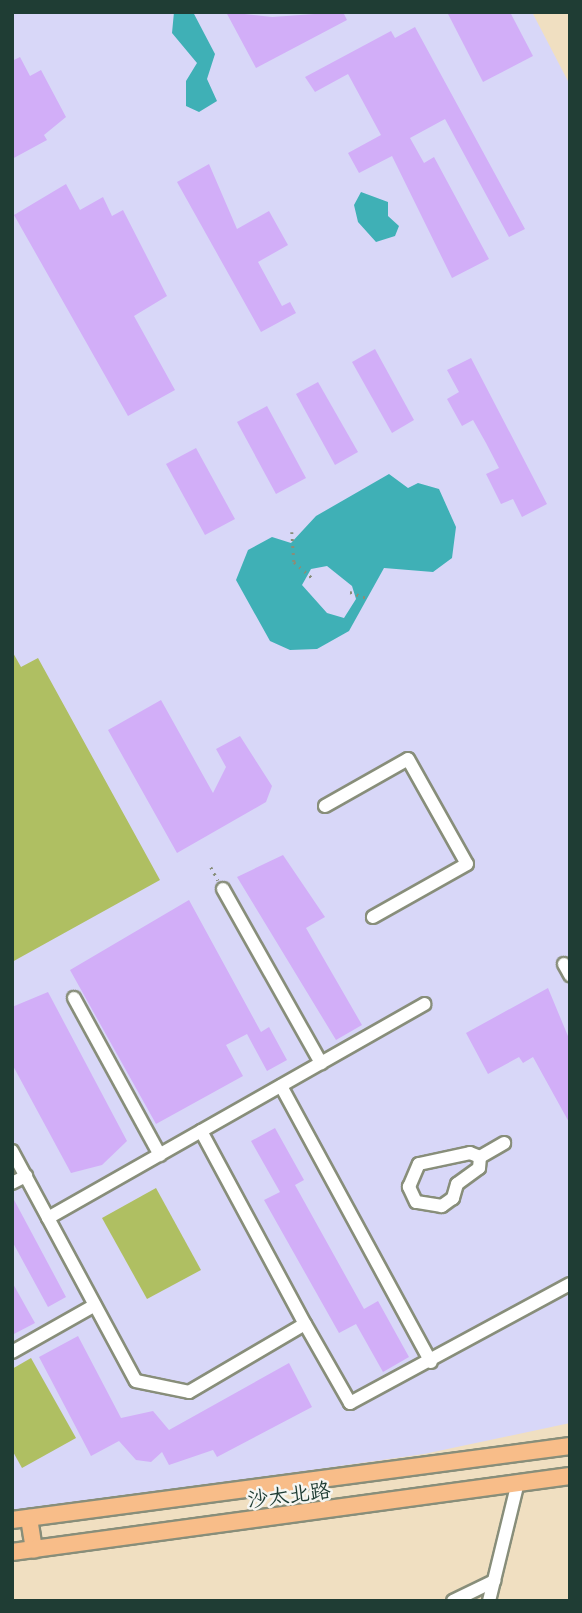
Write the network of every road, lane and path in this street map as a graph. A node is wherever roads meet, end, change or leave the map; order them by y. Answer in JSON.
{"nodes":[{"id":1,"x":292,"y":533,"type":"dead end"},
{"id":2,"x":311,"y":577,"type":"dead end"},
{"id":3,"x":350,"y":592,"type":"dead end"},
{"id":4,"x":369,"y":599,"type":"dead end"},
{"id":5,"x":325,"y":806,"type":"dead end"},
{"id":6,"x":223,"y":889,"type":"dead end"},
{"id":7,"x":373,"y":917,"type":"dead end"},
{"id":8,"x":74,"y":998,"type":"dead end"},
{"id":9,"x":424,"y":1004,"type":"dead end"},
{"id":10,"x":321,"y":1063,"type":"junction"},
{"id":11,"x":281,"y":1086,"type":"junction"},
{"id":12,"x":201,"y":1131,"type":"junction"},
{"id":13,"x":504,"y":1143,"type":"dead end"},
{"id":14,"x":12,"y":1151,"type":"edge"},
{"id":15,"x":160,"y":1155,"type":"junction"},
{"id":16,"x":480,"y":1157,"type":"junction"},
{"id":17,"x":26,"y":1176,"type":"junction"},
{"id":18,"x":12,"y":1184,"type":"edge"},
{"id":19,"x":48,"y":1218,"type":"junction"},
{"id":20,"x":570,"y":1284,"type":"edge"},
{"id":21,"x":95,"y":1305,"type":"junction"},
{"id":22,"x":305,"y":1324,"type":"junction"},
{"id":23,"x":12,"y":1352,"type":"edge"},
{"id":24,"x":430,"y":1362,"type":"junction"},
{"id":25,"x":570,"y":1446,"type":"edge"},
{"id":26,"x":570,"y":1476,"type":"edge"},
{"id":27,"x":517,"y":1486,"type":"junction"},
{"id":28,"x":20,"y":1519,"type":"edge"},
{"id":29,"x":34,"y":1550,"type":"junction"},
{"id":30,"x":12,"y":1552,"type":"edge"},
{"id":31,"x":494,"y":1581,"type":"junction"},
{"id":32,"x":453,"y":1601,"type":"edge"},
{"id":33,"x":489,"y":1601,"type":"edge"}],
"edges":[{"from":1,"to":2,"type":"path"},
{"from":3,"to":4,"type":"path"},
{"from":5,"to":7,"type":"street"},
{"from":6,"to":10,"type":"street"},
{"from":8,"to":15,"type":"street"},
{"from":9,"to":10,"type":"street"},
{"from":10,"to":11,"type":"street"},
{"from":11,"to":12,"type":"street"},
{"from":11,"to":24,"type":"street"},
{"from":12,"to":15,"type":"street"},
{"from":12,"to":22,"type":"street"},
{"from":13,"to":16,"type":"street"},
{"from":14,"to":17,"type":"street"},
{"from":15,"to":19,"type":"street"},
{"from":16,"to":16,"type":"street"},
{"from":17,"to":18,"type":"street"},
{"from":17,"to":19,"type":"street"},
{"from":19,"to":21,"type":"street"},
{"from":20,"to":24,"type":"street"},
{"from":21,"to":22,"type":"street"},
{"from":21,"to":23,"type":"street"},
{"from":22,"to":24,"type":"street"},
{"from":25,"to":28,"type":"main road","name":"沙太北路"},
{"from":26,"to":27,"type":"main road","name":"沙太北路"},
{"from":27,"to":29,"type":"main road","name":"沙太北路"},
{"from":27,"to":31,"type":"street"},
{"from":28,"to":29,"type":"main road"},
{"from":29,"to":30,"type":"main road","name":"沙太北路"},
{"from":31,"to":32,"type":"street"},
{"from":31,"to":33,"type":"street"}]}
